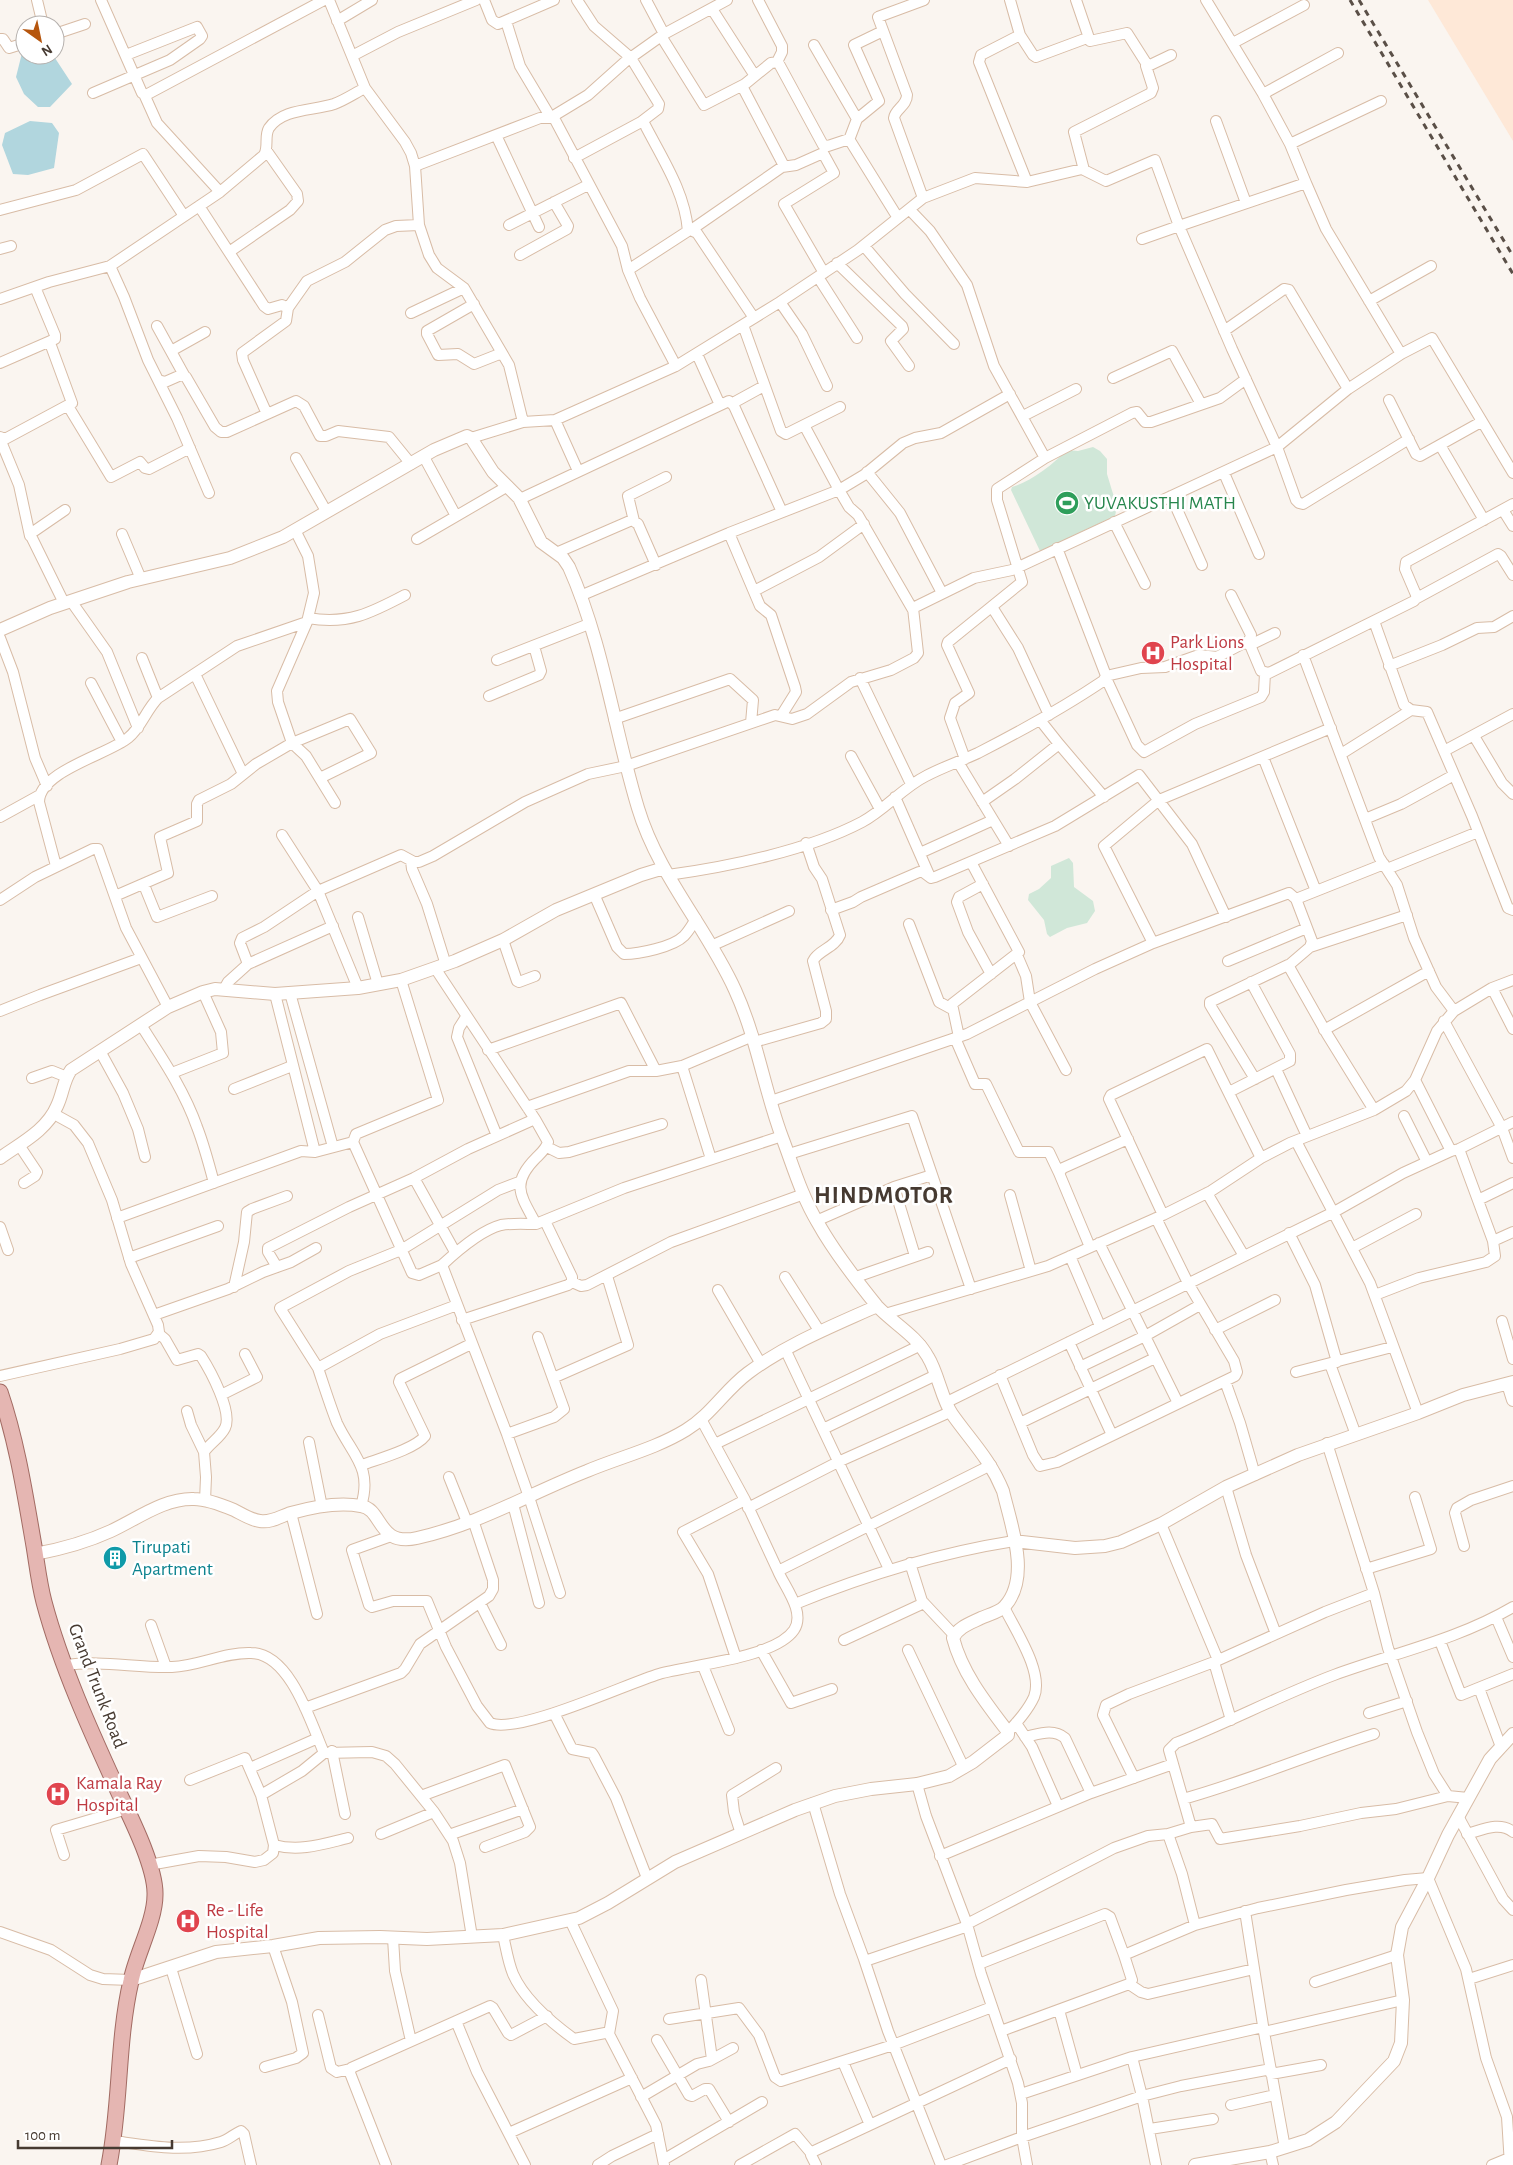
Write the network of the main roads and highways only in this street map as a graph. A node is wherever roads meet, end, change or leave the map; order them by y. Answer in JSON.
{"nodes":[{"id":1,"x":0,"y":1392,"type":"edge"},
{"id":2,"x":2,"y":1407,"type":"edge"},
{"id":3,"x":108,"y":2165,"type":"edge"}],
"edges":[{"from":1,"to":2,"type":"main road","name":"Grand Trunk Road"},
{"from":2,"to":3,"type":"main road","name":"Grand Trunk Road"}]}
